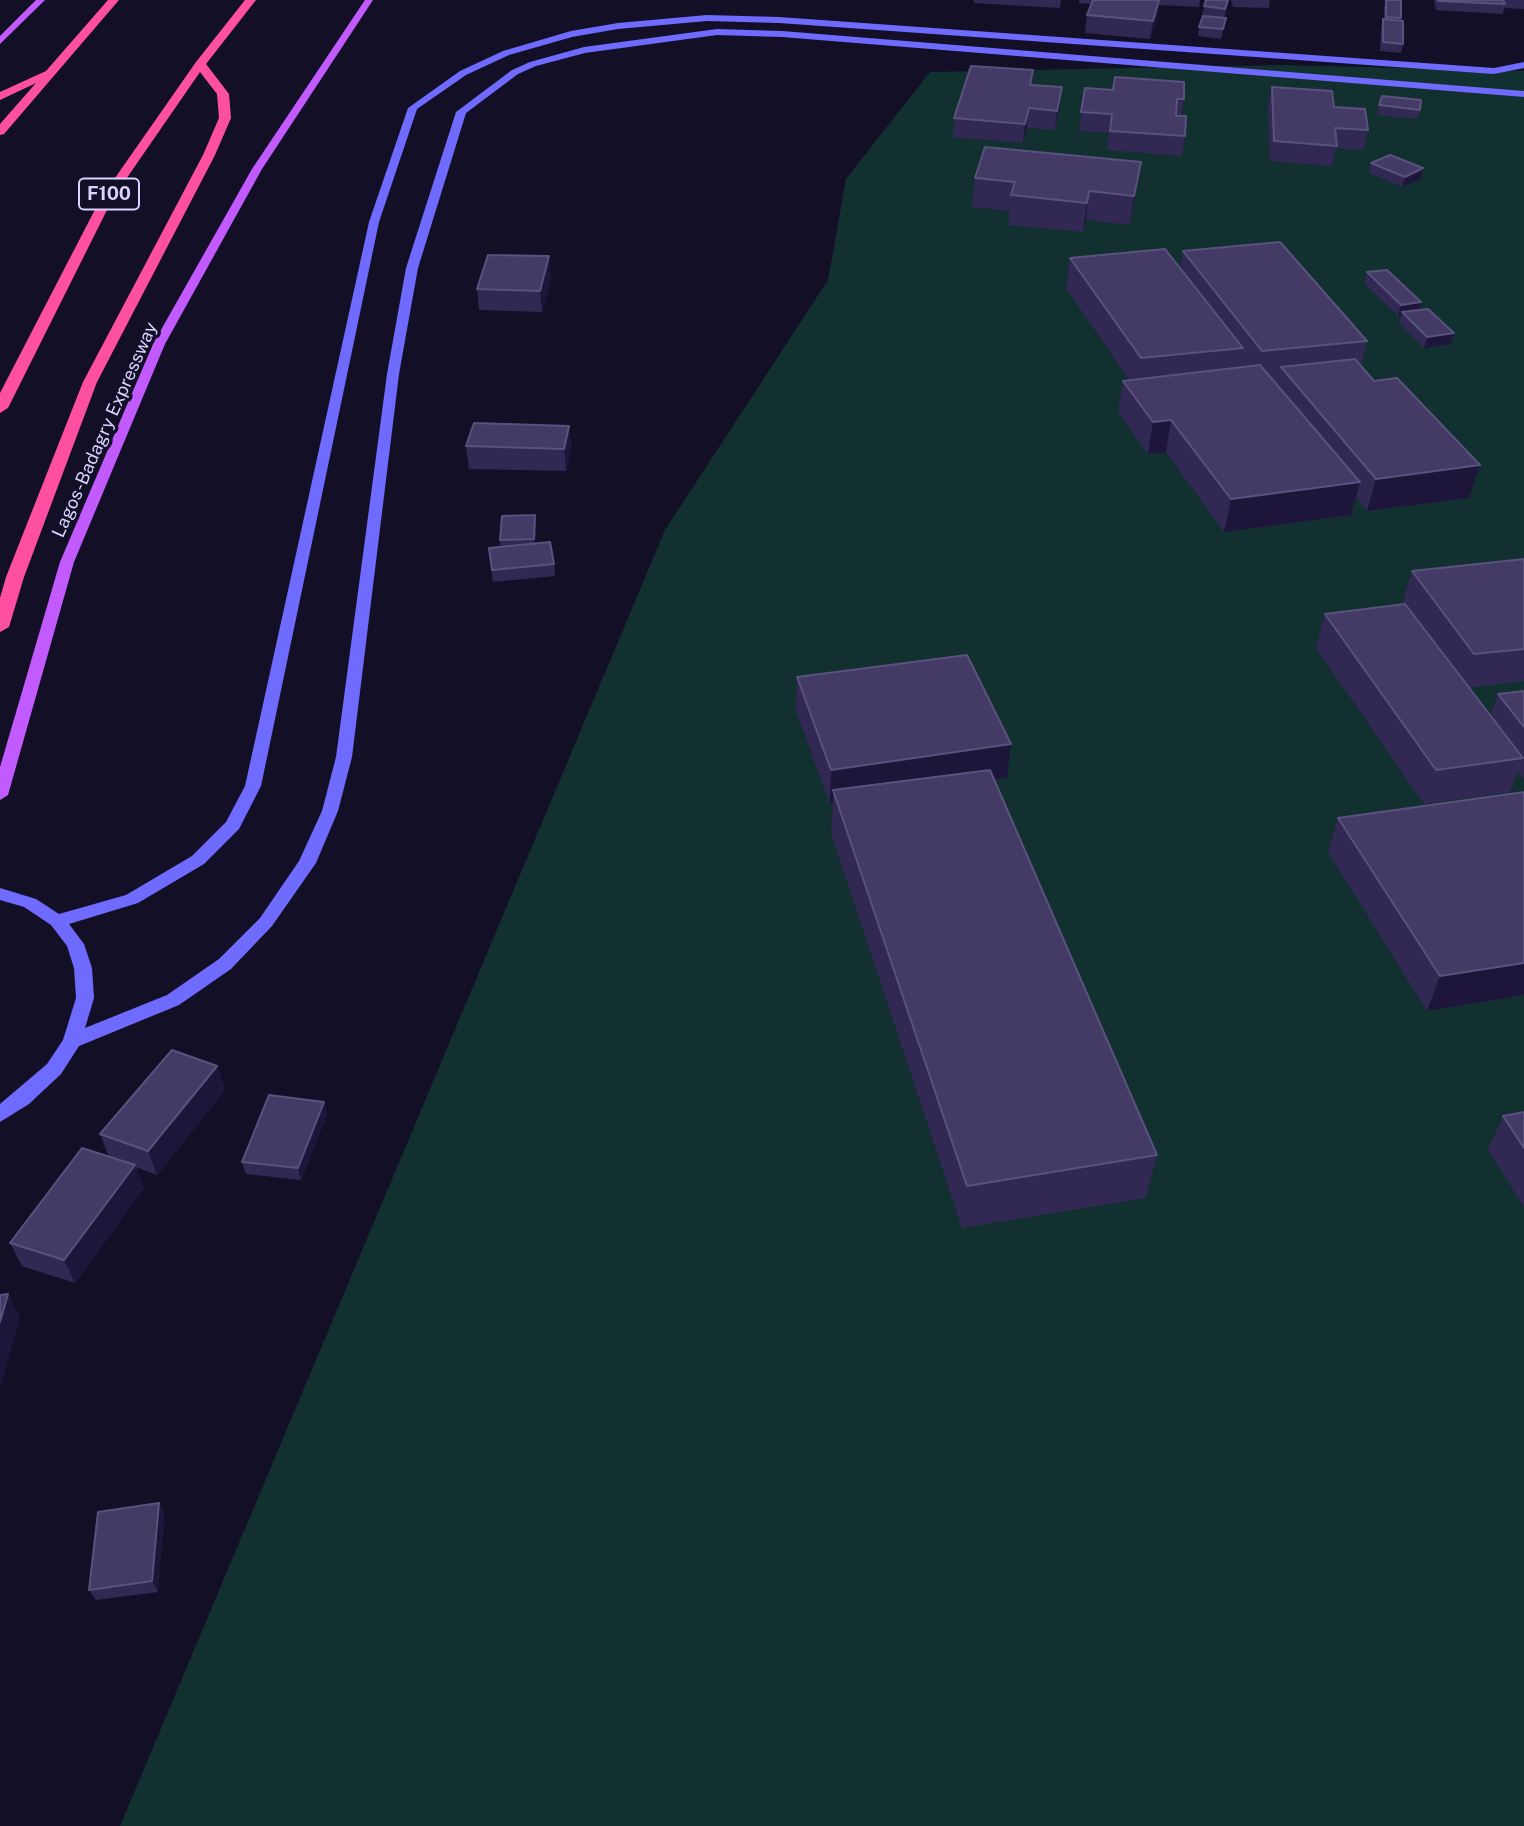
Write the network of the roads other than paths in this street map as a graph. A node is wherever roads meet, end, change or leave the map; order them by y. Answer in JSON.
{"nodes":[{"id":1,"x":41,"y":0,"type":"edge"},
{"id":2,"x":114,"y":0,"type":"edge"},
{"id":3,"x":251,"y":0,"type":"edge"},
{"id":4,"x":369,"y":0,"type":"edge"},
{"id":5,"x":0,"y":41,"type":"edge"},
{"id":6,"x":200,"y":64,"type":"junction"},
{"id":7,"x":1524,"y":65,"type":"edge"},
{"id":8,"x":55,"y":68,"type":"junction"},
{"id":9,"x":1524,"y":94,"type":"edge"},
{"id":10,"x":0,"y":97,"type":"edge"},
{"id":11,"x":0,"y":131,"type":"edge"},
{"id":12,"x":0,"y":408,"type":"edge"},
{"id":13,"x":0,"y":627,"type":"edge"},
{"id":14,"x":0,"y":795,"type":"edge"},
{"id":15,"x":0,"y":894,"type":"edge"},
{"id":16,"x":57,"y":921,"type":"junction"},
{"id":17,"x":72,"y":1041,"type":"junction"},
{"id":18,"x":0,"y":1114,"type":"edge"}],
"edges":[{"from":1,"to":5,"type":"main road"},
{"from":2,"to":8,"type":"highway"},
{"from":3,"to":6,"type":"highway","number":"F100"},
{"from":4,"to":14,"type":"main road","name":"Lagos-Badagry Expressway"},
{"from":6,"to":12,"type":"highway","number":"F100"},
{"from":6,"to":13,"type":"highway"},
{"from":7,"to":16,"type":"main road"},
{"from":8,"to":10,"type":"highway"},
{"from":8,"to":11,"type":"highway"},
{"from":9,"to":17,"type":"main road"},
{"from":15,"to":16,"type":"main road"},
{"from":16,"to":17,"type":"main road"},
{"from":17,"to":18,"type":"main road"}]}
